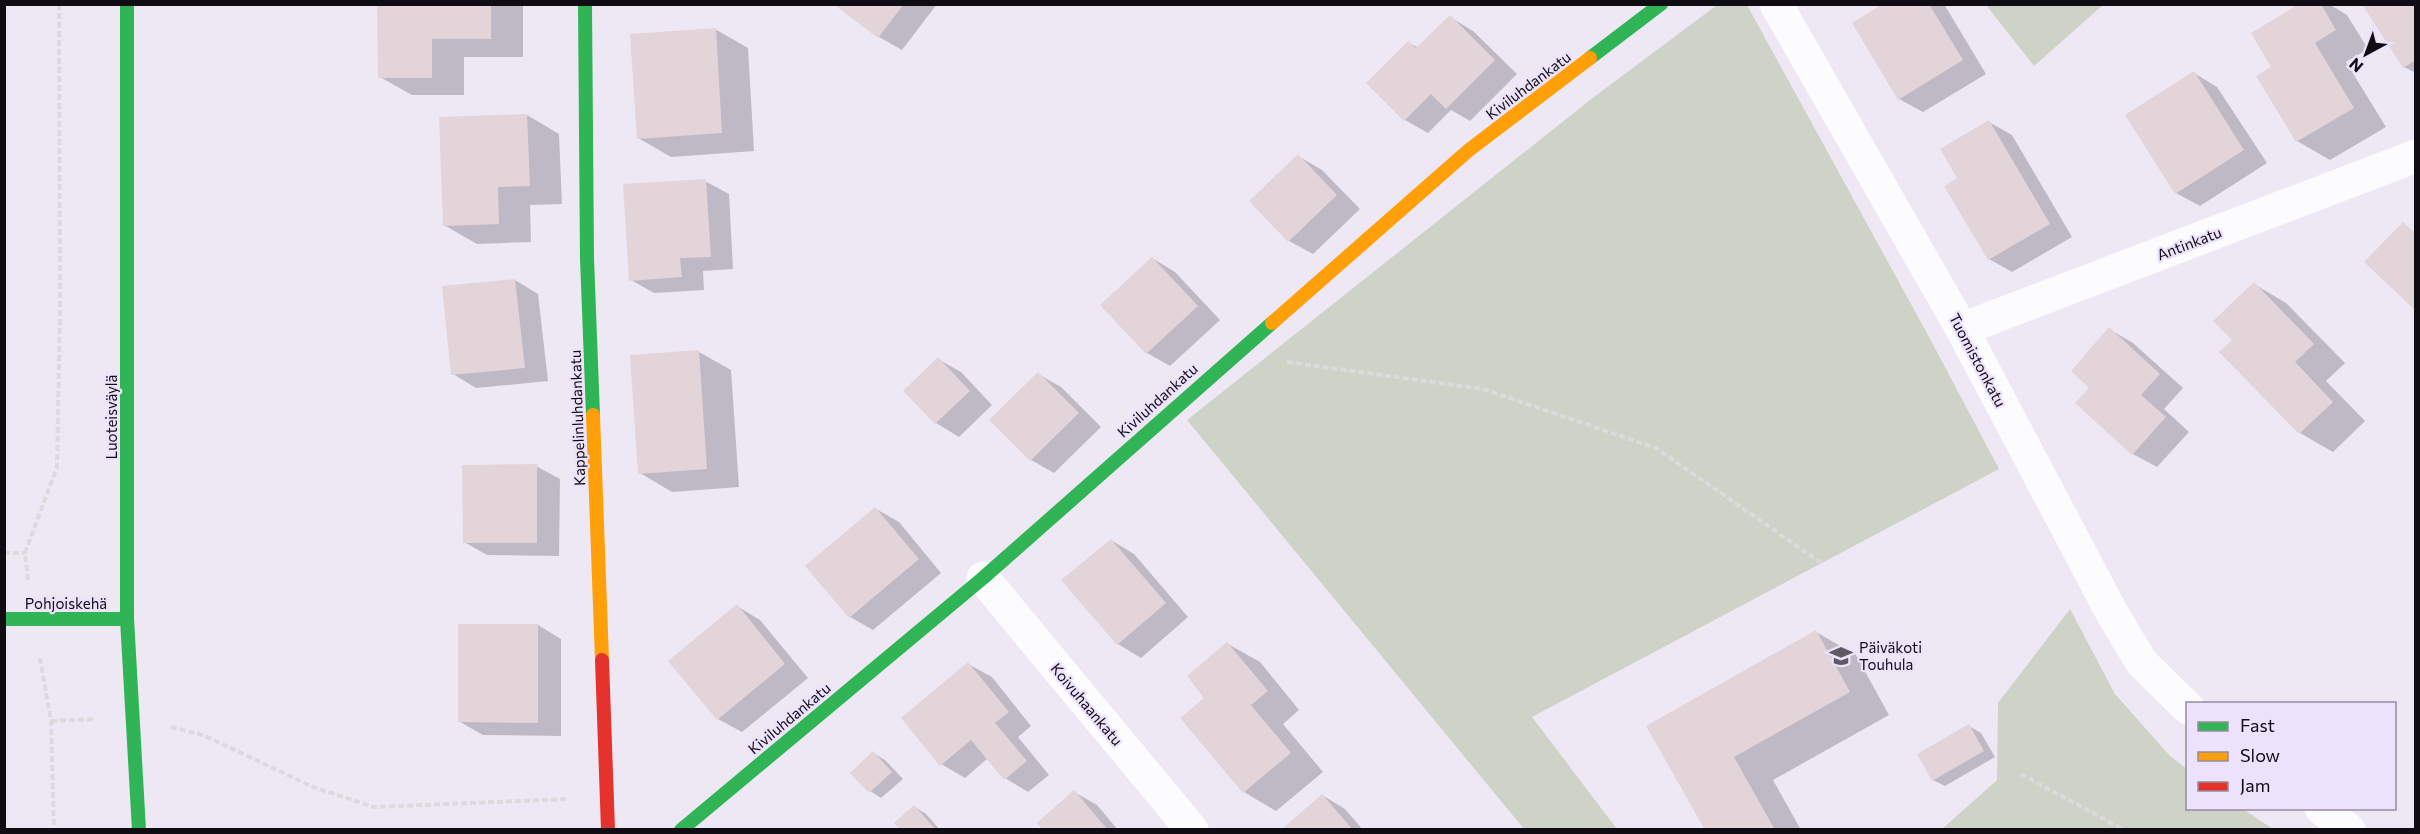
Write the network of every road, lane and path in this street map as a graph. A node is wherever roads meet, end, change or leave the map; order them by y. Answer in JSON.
{"nodes":[{"id":1,"x":58,"y":4,"type":"edge"},
{"id":2,"x":127,"y":4,"type":"edge"},
{"id":3,"x":585,"y":4,"type":"edge"},
{"id":4,"x":1661,"y":4,"type":"edge"},
{"id":5,"x":1776,"y":4,"type":"edge"},
{"id":6,"x":2415,"y":156,"type":"edge"},
{"id":7,"x":1962,"y":329,"type":"junction"},
{"id":8,"x":1234,"y":354,"type":"junction"},
{"id":9,"x":25,"y":552,"type":"junction"},
{"id":10,"x":4,"y":553,"type":"edge"},
{"id":11,"x":1823,"y":564,"type":"dead end"},
{"id":12,"x":982,"y":578,"type":"junction"},
{"id":13,"x":4,"y":619,"type":"edge"},
{"id":14,"x":34,"y":619,"type":"junction"},
{"id":15,"x":127,"y":619,"type":"junction"},
{"id":16,"x":2186,"y":707,"type":"edge"},
{"id":17,"x":132,"y":718,"type":"junction"},
{"id":18,"x":51,"y":721,"type":"junction"},
{"id":19,"x":2021,"y":774,"type":"dead end"},
{"id":20,"x":607,"y":798,"type":"junction"},
{"id":21,"x":2324,"y":810,"type":"edge"},
{"id":22,"x":54,"y":830,"type":"edge"},
{"id":23,"x":139,"y":830,"type":"edge"},
{"id":24,"x":608,"y":830,"type":"edge"},
{"id":25,"x":681,"y":830,"type":"edge"},
{"id":26,"x":1192,"y":830,"type":"edge"},
{"id":27,"x":2124,"y":830,"type":"edge"},
{"id":28,"x":2349,"y":830,"type":"edge"}],
"edges":[{"from":1,"to":9,"type":"path"},
{"from":2,"to":15,"type":"street","name":"Luoteisväylä"},
{"from":3,"to":20,"type":"street","name":"Kappelinluhdankatu"},
{"from":4,"to":8,"type":"street","name":"Kiviluhdankatu"},
{"from":5,"to":7,"type":"street","name":"Tuomistonkatu"},
{"from":6,"to":7,"type":"street","name":"Antinkatu"},
{"from":7,"to":16,"type":"street","name":"Tuomistonkatu"},
{"from":8,"to":11,"type":"path"},
{"from":8,"to":12,"type":"street","name":"Kiviluhdankatu"},
{"from":9,"to":10,"type":"path"},
{"from":9,"to":14,"type":"path"},
{"from":12,"to":25,"type":"street","name":"Kiviluhdankatu"},
{"from":12,"to":26,"type":"street","name":"Koivuhaankatu"},
{"from":13,"to":14,"type":"street","name":"Pohjoiskehä"},
{"from":14,"to":15,"type":"street","name":"Pohjoiskehä"},
{"from":14,"to":18,"type":"path"},
{"from":15,"to":17,"type":"street","name":"Luoteisväylä"},
{"from":17,"to":18,"type":"path"},
{"from":17,"to":20,"type":"path"},
{"from":17,"to":23,"type":"street","name":"Luoteisväylä"},
{"from":18,"to":22,"type":"path"},
{"from":19,"to":27,"type":"path"},
{"from":20,"to":24,"type":"street","name":"Kappelinluhdankatu"},
{"from":21,"to":28,"type":"street"}]}
